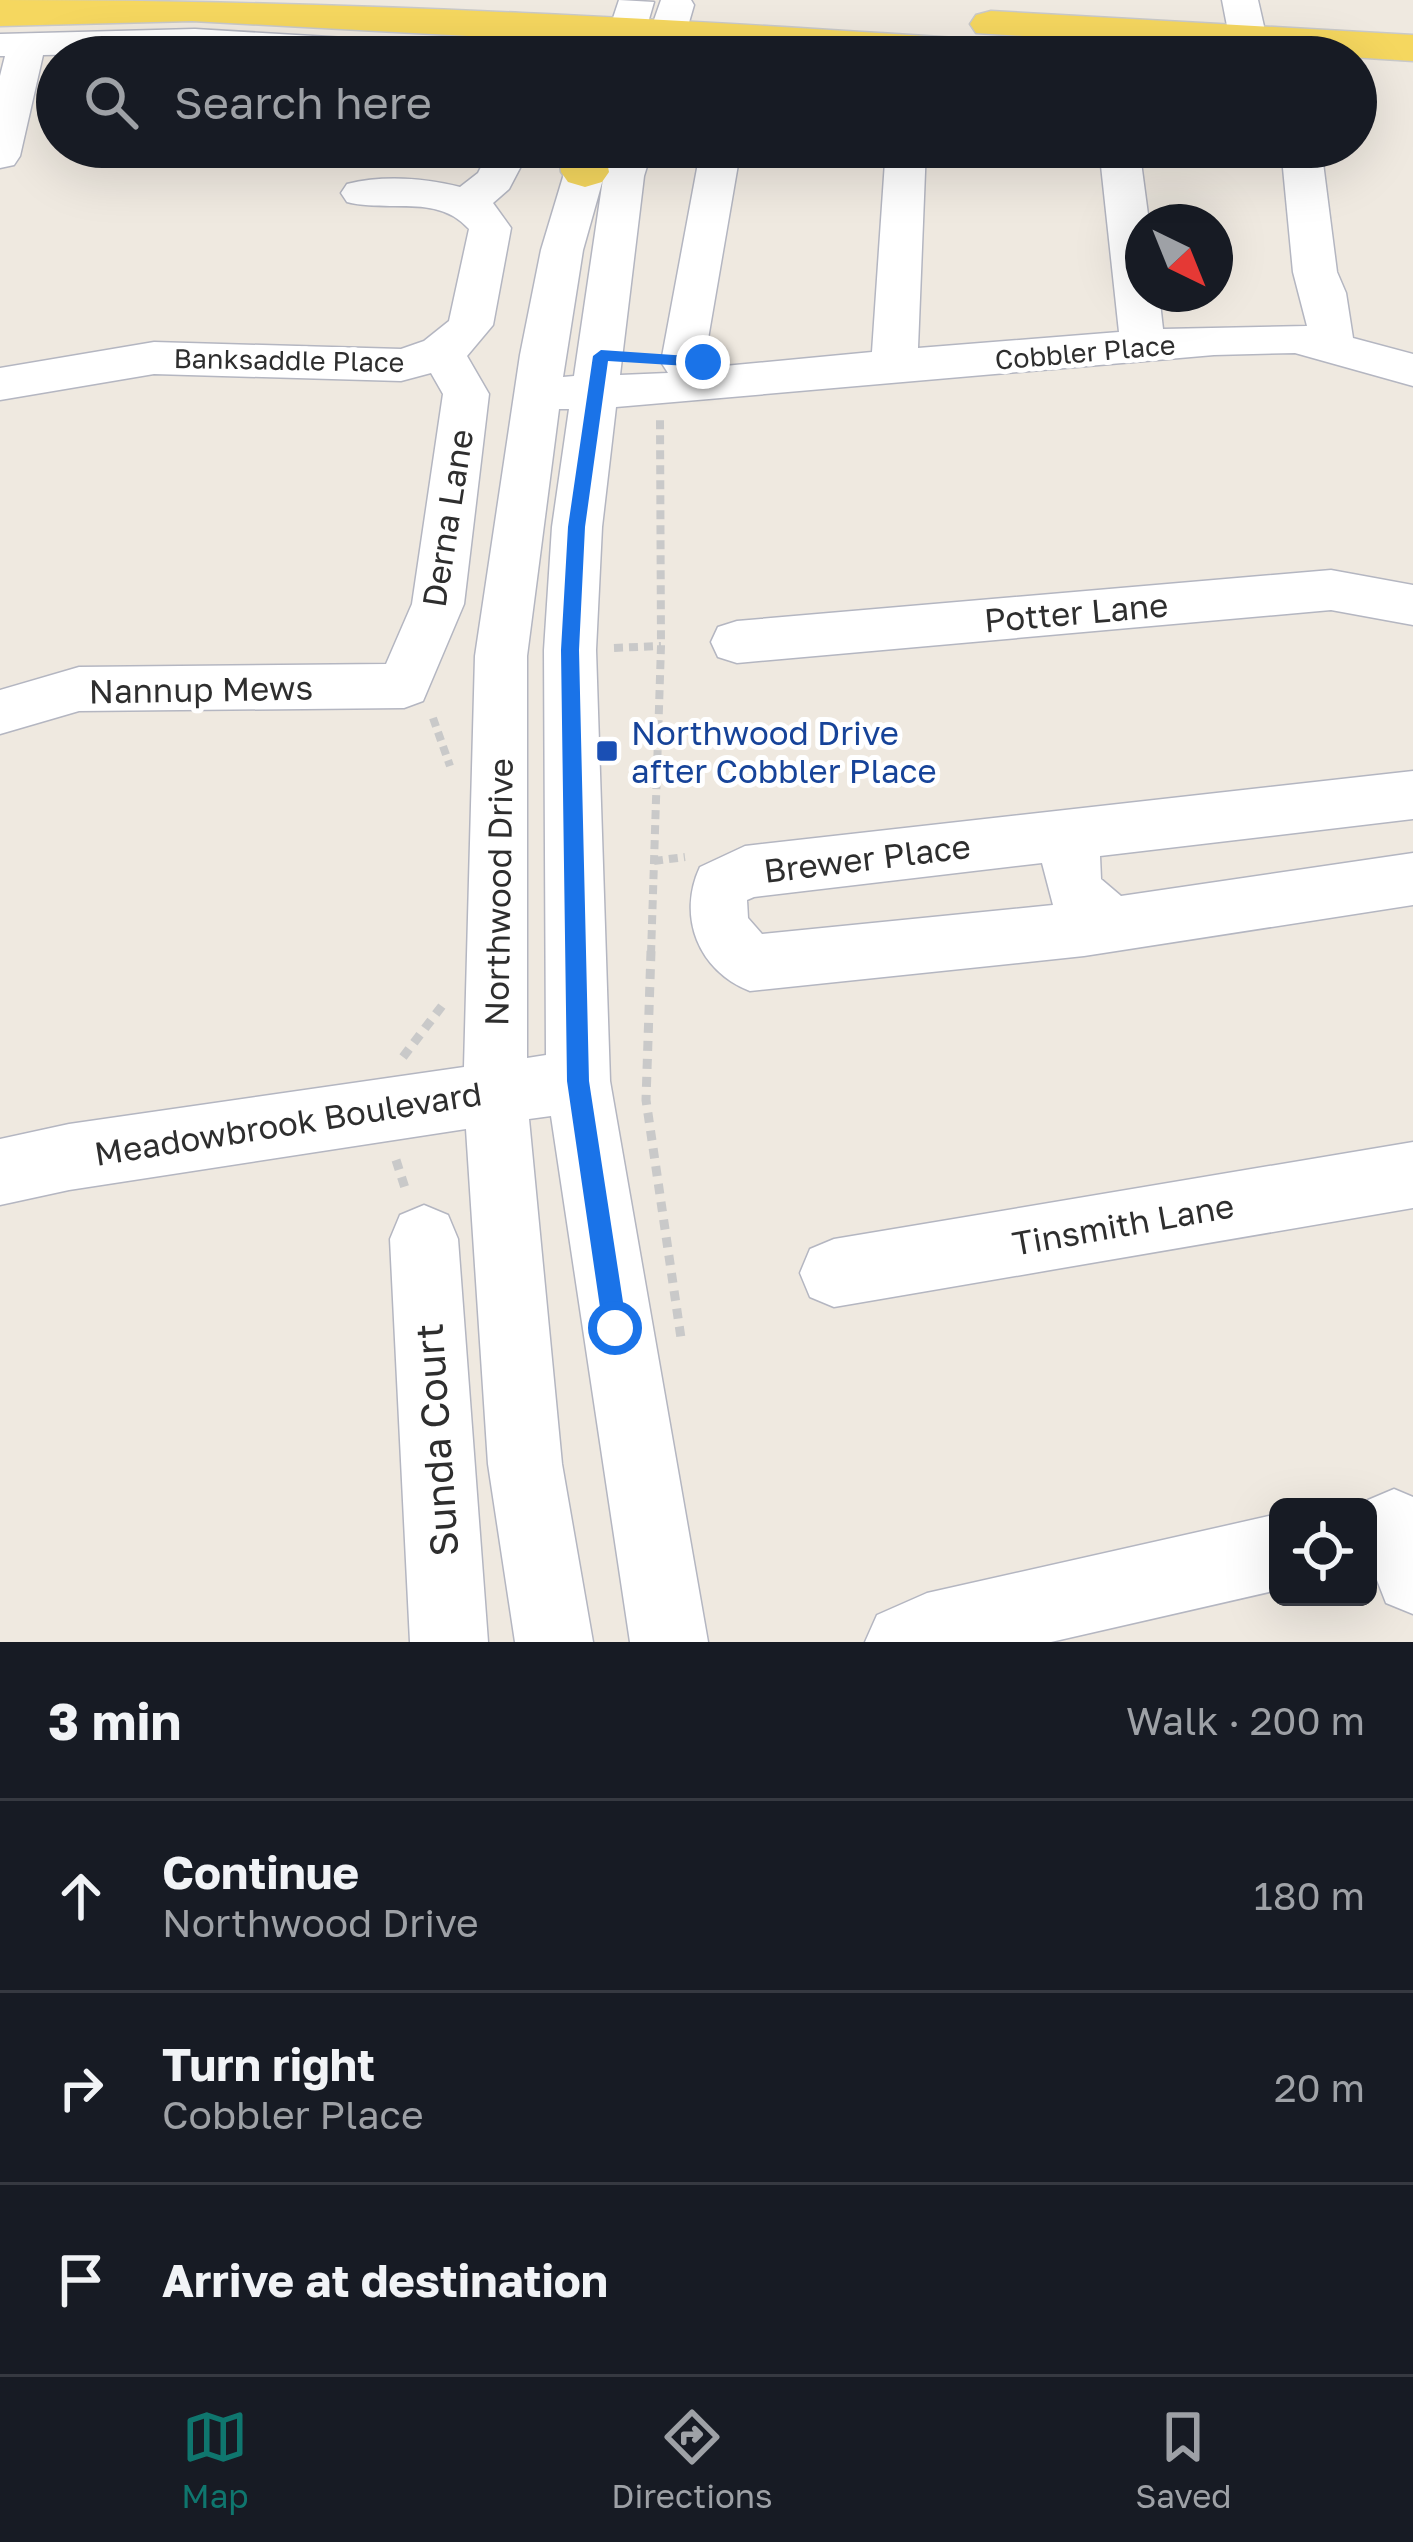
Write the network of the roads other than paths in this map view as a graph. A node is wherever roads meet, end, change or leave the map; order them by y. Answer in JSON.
{"nodes":[{"id":1,"x":641,"y":26,"type":"edge"},
{"id":2,"x":1236,"y":27,"type":"edge"},
{"id":3,"x":9,"y":34,"type":"edge"},
{"id":4,"x":71,"y":36,"type":"edge"},
{"id":5,"x":504,"y":36,"type":"edge"},
{"id":6,"x":597,"y":36,"type":"edge"},
{"id":7,"x":770,"y":36,"type":"edge"},
{"id":8,"x":1288,"y":36,"type":"edge"},
{"id":9,"x":1377,"y":46,"type":"edge"},
{"id":10,"x":1413,"y":48,"type":"edge"},
{"id":11,"x":1377,"y":78,"type":"edge"},
{"id":12,"x":1413,"y":80,"type":"edge"},
{"id":13,"x":0,"y":156,"type":"edge"},
{"id":14,"x":501,"y":168,"type":"edge"},
{"id":15,"x":583,"y":168,"type":"edge"},
{"id":16,"x":626,"y":168,"type":"edge"},
{"id":17,"x":717,"y":168,"type":"edge"},
{"id":18,"x":905,"y":168,"type":"edge"},
{"id":19,"x":1122,"y":168,"type":"edge"},
{"id":20,"x":1303,"y":168,"type":"edge"},
{"id":21,"x":362,"y":193,"type":"dead end"},
{"id":22,"x":467,"y":203,"type":"junction"},
{"id":23,"x":1332,"y":346,"type":"junction"},
{"id":24,"x":1143,"y":347,"type":"junction"},
{"id":25,"x":442,"y":351,"type":"junction"},
{"id":26,"x":684,"y":362,"type":"junction"},
{"id":27,"x":894,"y":368,"type":"junction"},
{"id":28,"x":1413,"y":370,"type":"edge"},
{"id":29,"x":568,"y":375,"type":"junction"},
{"id":30,"x":753,"y":377,"type":"junction"},
{"id":31,"x":0,"y":384,"type":"edge"},
{"id":32,"x":1413,"y":605,"type":"edge"},
{"id":33,"x":737,"y":642,"type":"dead end"},
{"id":34,"x":417,"y":691,"type":"joint"},
{"id":35,"x":0,"y":712,"type":"edge"},
{"id":36,"x":1405,"y":802,"type":"edge"},
{"id":37,"x":1076,"y":833,"type":"junction"},
{"id":38,"x":1413,"y":879,"type":"edge"},
{"id":39,"x":1113,"y":924,"type":"junction"},
{"id":40,"x":578,"y":1081,"type":"junction"},
{"id":41,"x":494,"y":1092,"type":"junction"},
{"id":42,"x":0,"y":1172,"type":"edge"},
{"id":43,"x":1413,"y":1175,"type":"edge"},
{"id":44,"x":424,"y":1239,"type":"dead end"},
{"id":45,"x":834,"y":1273,"type":"dead end"},
{"id":46,"x":1269,"y":1554,"type":"edge"},
{"id":47,"x":449,"y":1642,"type":"edge"},
{"id":48,"x":554,"y":1642,"type":"edge"},
{"id":49,"x":669,"y":1642,"type":"edge"},
{"id":50,"x":904,"y":1642,"type":"edge"}],
"edges":[{"from":1,"to":2,"type":"main road"},
{"from":1,"to":6,"type":"main road"},
{"from":1,"to":7,"type":"main road"},
{"from":2,"to":8,"type":"main road"},
{"from":3,"to":4,"type":"street"},
{"from":3,"to":5,"type":"main road"},
{"from":3,"to":13,"type":"street"},
{"from":9,"to":10,"type":"main road"},
{"from":11,"to":12,"type":"main road"},
{"from":14,"to":22,"type":"street"},
{"from":15,"to":29,"type":"street","name":"Northwood Drive"},
{"from":16,"to":29,"type":"street","name":"Northwood Drive"},
{"from":17,"to":26,"type":"street"},
{"from":18,"to":27,"type":"street"},
{"from":19,"to":24,"type":"street"},
{"from":20,"to":23,"type":"street"},
{"from":21,"to":22,"type":"street"},
{"from":22,"to":25,"type":"street","name":"Banksaddle Place"},
{"from":23,"to":24,"type":"street","name":"Cobbler Place"},
{"from":23,"to":28,"type":"street","name":"Cobbler Place"},
{"from":24,"to":27,"type":"street","name":"Cobbler Place"},
{"from":25,"to":31,"type":"street","name":"Banksaddle Place"},
{"from":25,"to":34,"type":"street","name":"Derna Lane"},
{"from":26,"to":29,"type":"street","name":"Cobbler Place"},
{"from":26,"to":30,"type":"street","name":"Cobbler Place"},
{"from":27,"to":30,"type":"street","name":"Cobbler Place"},
{"from":29,"to":30,"type":"street","name":"Cobbler Place"},
{"from":29,"to":40,"type":"street","name":"Northwood Drive"},
{"from":29,"to":41,"type":"street","name":"Northwood Drive"},
{"from":32,"to":33,"type":"street","name":"Potter Lane"},
{"from":34,"to":35,"type":"street","name":"Nannup Mews"},
{"from":36,"to":37,"type":"street","name":"Brewer Place"},
{"from":37,"to":39,"type":"street"},
{"from":37,"to":39,"type":"street","name":"Brewer Place"},
{"from":38,"to":39,"type":"street","name":"Brewer Place"},
{"from":40,"to":41,"type":"street","name":"Meadowbrook Boulevard"},
{"from":40,"to":49,"type":"street","name":"Northwood Drive"},
{"from":41,"to":42,"type":"street","name":"Meadowbrook Boulevard"},
{"from":41,"to":48,"type":"street","name":"Northwood Drive"},
{"from":43,"to":45,"type":"street","name":"Tinsmith Lane"},
{"from":44,"to":47,"type":"street","name":"Sunda Court"},
{"from":46,"to":50,"type":"street"}]}
